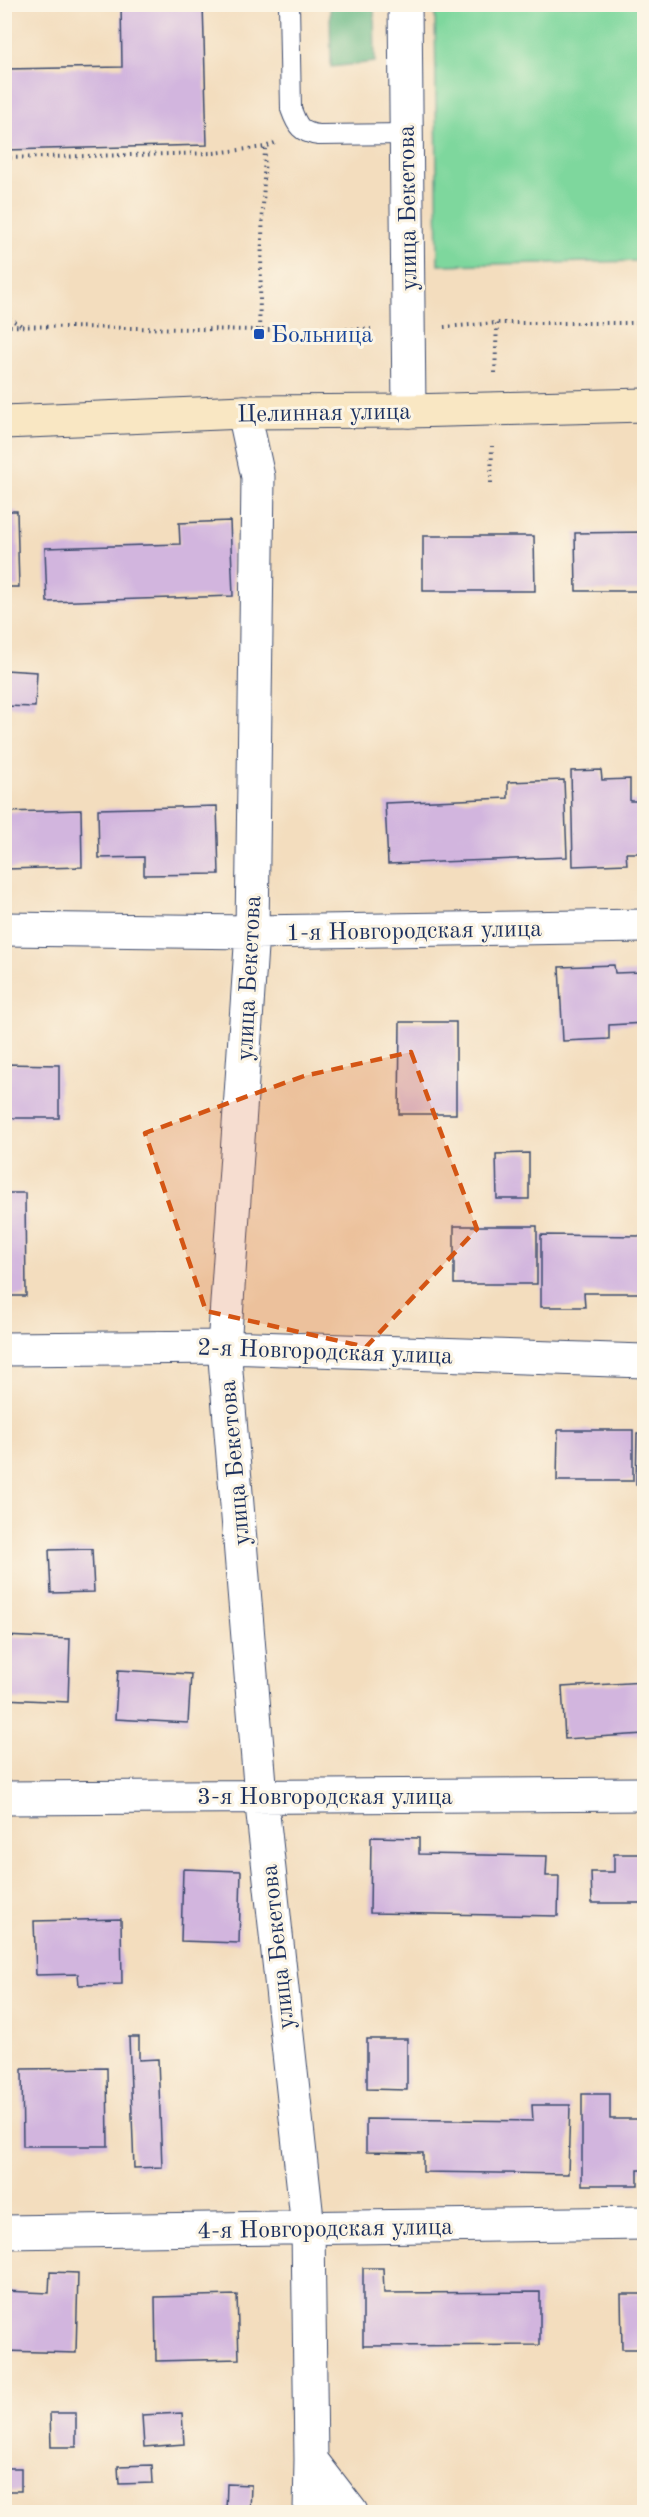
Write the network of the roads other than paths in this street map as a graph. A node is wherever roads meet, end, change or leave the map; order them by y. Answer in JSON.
{"nodes":[{"id":1,"x":289,"y":4,"type":"edge"},
{"id":2,"x":405,"y":4,"type":"edge"},
{"id":3,"x":406,"y":134,"type":"junction"},
{"id":4,"x":645,"y":405,"type":"edge"},
{"id":5,"x":409,"y":411,"type":"junction"},
{"id":6,"x":244,"y":412,"type":"junction"},
{"id":7,"x":4,"y":422,"type":"edge"},
{"id":8,"x":645,"y":926,"type":"edge"},
{"id":9,"x":4,"y":928,"type":"edge"},
{"id":10,"x":252,"y":932,"type":"junction"},
{"id":11,"x":224,"y":1347,"type":"junction"},
{"id":12,"x":4,"y":1349,"type":"edge"},
{"id":13,"x":645,"y":1361,"type":"edge"},
{"id":14,"x":645,"y":1794,"type":"edge"},
{"id":15,"x":261,"y":1796,"type":"junction"},
{"id":16,"x":4,"y":1798,"type":"edge"},
{"id":17,"x":645,"y":2223,"type":"edge"},
{"id":18,"x":308,"y":2228,"type":"junction"},
{"id":19,"x":4,"y":2232,"type":"edge"},
{"id":20,"x":311,"y":2460,"type":"junction"},
{"id":21,"x":310,"y":2512,"type":"edge"},
{"id":22,"x":351,"y":2512,"type":"edge"}],
"edges":[{"from":1,"to":3,"type":"lane"},
{"from":2,"to":3,"type":"street","name":"улица Бекетова"},
{"from":3,"to":5,"type":"street","name":"улица Бекетова"},
{"from":4,"to":5,"type":"main road","name":"Целинная улица"},
{"from":5,"to":6,"type":"main road","name":"Целинная улица"},
{"from":6,"to":7,"type":"main road","name":"Целинная улица"},
{"from":6,"to":10,"type":"street","name":"улица Бекетова"},
{"from":8,"to":10,"type":"street","name":"1-я Новгородская улица"},
{"from":9,"to":10,"type":"street","name":"1-я Новгородская улица"},
{"from":10,"to":11,"type":"street","name":"улица Бекетова"},
{"from":11,"to":12,"type":"street","name":"2-я Новгородская улица"},
{"from":11,"to":13,"type":"street","name":"2-я Новгородская улица"},
{"from":11,"to":15,"type":"street","name":"улица Бекетова"},
{"from":14,"to":15,"type":"street","name":"3-я Новгородская улица"},
{"from":15,"to":16,"type":"street","name":"3-я Новгородская улица"},
{"from":15,"to":18,"type":"street","name":"улица Бекетова"},
{"from":17,"to":18,"type":"street","name":"4-я Новгородская улица"},
{"from":18,"to":19,"type":"street","name":"4-я Новгородская улица"},
{"from":18,"to":20,"type":"street","name":"улица Бекетова"},
{"from":20,"to":21,"type":"street","name":"улица Бекетова"},
{"from":20,"to":22,"type":"street"}]}
